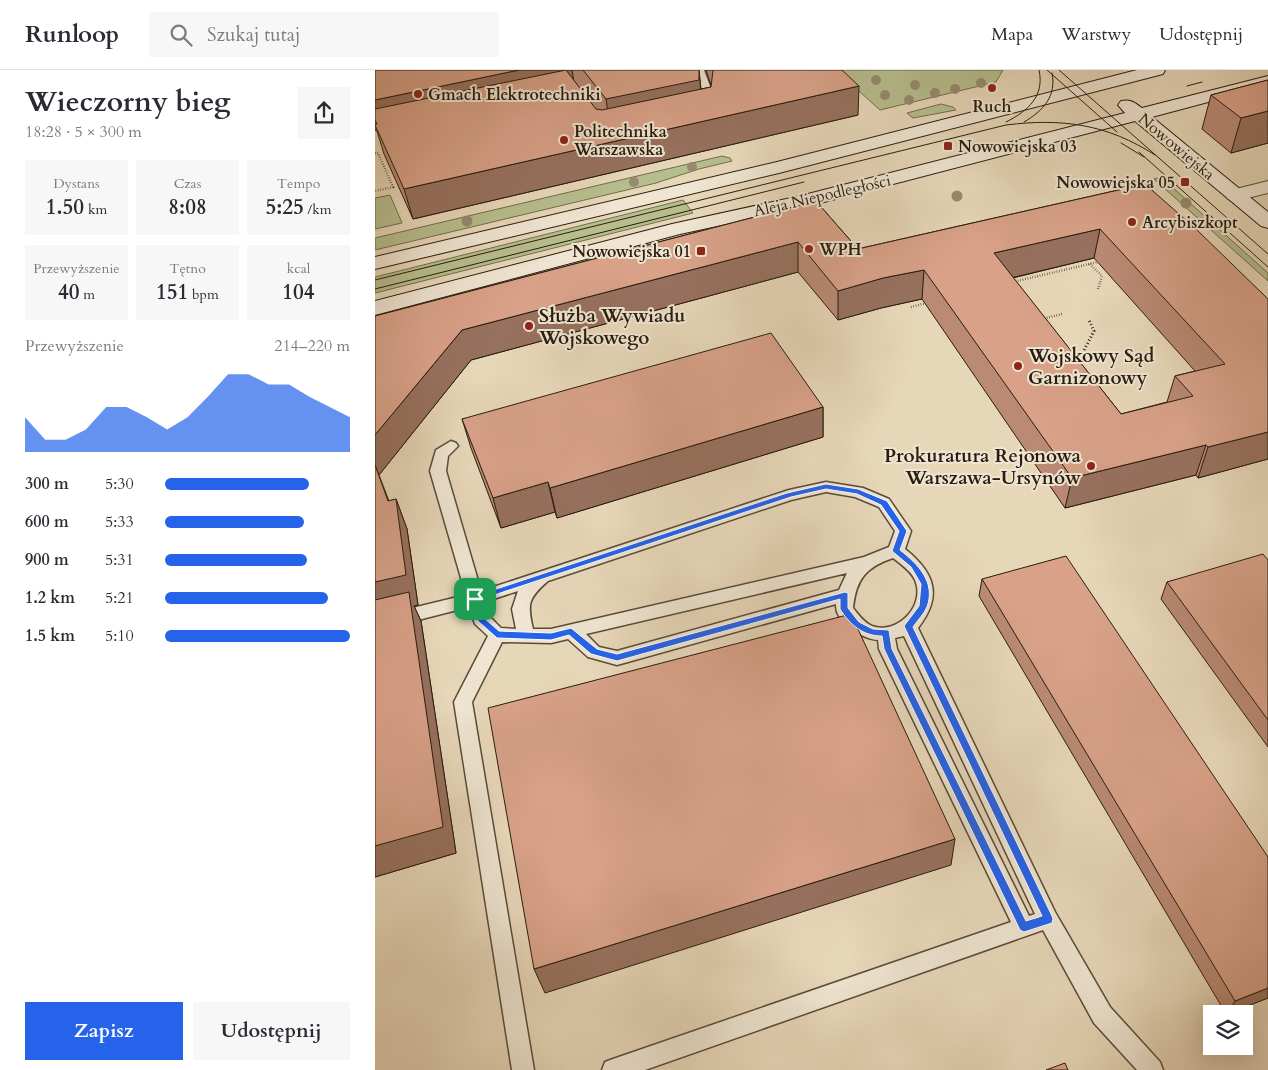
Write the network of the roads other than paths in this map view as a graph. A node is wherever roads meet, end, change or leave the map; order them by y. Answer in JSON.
{"nodes":[{"id":1,"x":699,"y":70,"type":"edge"},
{"id":2,"x":1085,"y":70,"type":"edge"},
{"id":3,"x":1157,"y":70,"type":"edge"},
{"id":4,"x":1268,"y":81,"type":"edge"},
{"id":5,"x":1103,"y":85,"type":"junction"},
{"id":6,"x":1139,"y":114,"type":"junction"},
{"id":7,"x":698,"y":115,"type":"edge"},
{"id":8,"x":1268,"y":187,"type":"edge"},
{"id":9,"x":1235,"y":195,"type":"junction"},
{"id":10,"x":1268,"y":222,"type":"edge"},
{"id":11,"x":375,"y":263,"type":"edge"},
{"id":12,"x":375,"y":308,"type":"edge"},
{"id":13,"x":451,"y":446,"type":"dead end"},
{"id":14,"x":896,"y":551,"type":"junction"},
{"id":15,"x":864,"y":563,"type":"junction"},
{"id":16,"x":542,"y":577,"type":"junction"},
{"id":17,"x":845,"y":595,"type":"junction"},
{"id":18,"x":475,"y":599,"type":"junction"},
{"id":19,"x":375,"y":624,"type":"edge"},
{"id":20,"x":909,"y":626,"type":"junction"},
{"id":21,"x":571,"y":631,"type":"junction"},
{"id":22,"x":885,"y":633,"type":"junction"},
{"id":23,"x":497,"y":634,"type":"junction"},
{"id":24,"x":526,"y":635,"type":"junction"},
{"id":25,"x":1048,"y":919,"type":"junction"},
{"id":26,"x":1024,"y":927,"type":"junction"},
{"id":27,"x":523,"y":1070,"type":"edge"},
{"id":28,"x":613,"y":1070,"type":"edge"},
{"id":29,"x":1152,"y":1070,"type":"edge"}],
"edges":[{"from":1,"to":7,"type":"lane"},
{"from":2,"to":5,"type":"main road","name":"Nowowiejska"},
{"from":3,"to":5,"type":"main road","name":"Aleja Niepodległości"},
{"from":4,"to":6,"type":"main road","name":"Aleja Niepodległości"},
{"from":5,"to":6,"type":"main road","name":"Nowowiejska"},
{"from":5,"to":11,"type":"main road","name":"Aleja Niepodległości"},
{"from":6,"to":9,"type":"main road","name":"Nowowiejska"},
{"from":6,"to":12,"type":"main road","name":"Aleja Niepodległości"},
{"from":8,"to":9,"type":"main road"},
{"from":9,"to":10,"type":"main road","name":"Nowowiejska"},
{"from":13,"to":18,"type":"lane"},
{"from":14,"to":15,"type":"lane"},
{"from":14,"to":16,"type":"lane"},
{"from":14,"to":20,"type":"lane"},
{"from":15,"to":17,"type":"lane"},
{"from":15,"to":21,"type":"lane"},
{"from":16,"to":18,"type":"lane"},
{"from":16,"to":24,"type":"lane"},
{"from":17,"to":21,"type":"lane"},
{"from":17,"to":22,"type":"lane"},
{"from":18,"to":19,"type":"lane"},
{"from":18,"to":23,"type":"lane"},
{"from":20,"to":22,"type":"lane"},
{"from":20,"to":25,"type":"lane"},
{"from":21,"to":24,"type":"lane"},
{"from":22,"to":26,"type":"lane"},
{"from":23,"to":24,"type":"lane"},
{"from":23,"to":27,"type":"lane"},
{"from":25,"to":26,"type":"lane"},
{"from":25,"to":29,"type":"lane"},
{"from":26,"to":28,"type":"lane"}]}
